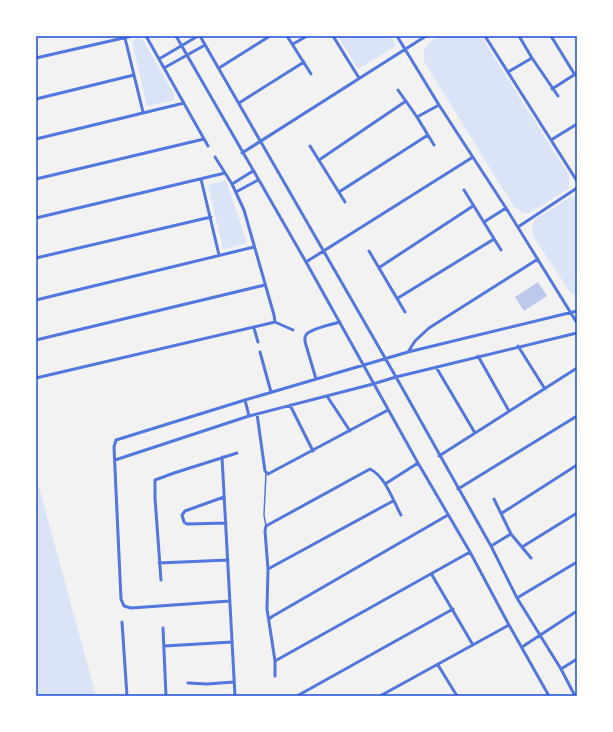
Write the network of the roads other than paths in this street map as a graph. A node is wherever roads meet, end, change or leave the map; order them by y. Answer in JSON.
{"nodes":[{"id":1,"x":132,"y":36,"type":"edge"},
{"id":2,"x":146,"y":36,"type":"edge"},
{"id":3,"x":176,"y":36,"type":"edge"},
{"id":4,"x":199,"y":36,"type":"edge"},
{"id":5,"x":270,"y":36,"type":"edge"},
{"id":6,"x":287,"y":36,"type":"edge"},
{"id":7,"x":307,"y":36,"type":"edge"},
{"id":8,"x":333,"y":36,"type":"edge"},
{"id":9,"x":398,"y":36,"type":"edge"},
{"id":10,"x":426,"y":36,"type":"edge"},
{"id":11,"x":485,"y":36,"type":"edge"},
{"id":12,"x":519,"y":36,"type":"edge"},
{"id":13,"x":551,"y":36,"type":"edge"},
{"id":14,"x":125,"y":38,"type":"junction"},
{"id":15,"x":293,"y":44,"type":"junction"},
{"id":16,"x":205,"y":45,"type":"junction"},
{"id":17,"x":181,"y":46,"type":"junction"},
{"id":18,"x":405,"y":48,"type":"junction"},
{"id":19,"x":186,"y":55,"type":"junction"},
{"id":20,"x":36,"y":58,"type":"edge"},
{"id":21,"x":532,"y":58,"type":"junction"},
{"id":22,"x":159,"y":59,"type":"junction"},
{"id":23,"x":304,"y":62,"type":"junction"},
{"id":24,"x":164,"y":68,"type":"junction"},
{"id":25,"x":219,"y":68,"type":"junction"},
{"id":26,"x":508,"y":72,"type":"junction"},
{"id":27,"x":311,"y":74,"type":"dead end"},
{"id":28,"x":576,"y":74,"type":"edge"},
{"id":29,"x":134,"y":75,"type":"junction"},
{"id":30,"x":359,"y":78,"type":"junction"},
{"id":31,"x":552,"y":89,"type":"junction"},
{"id":32,"x":398,"y":90,"type":"dead end"},
{"id":33,"x":558,"y":96,"type":"dead end"},
{"id":34,"x":36,"y":99,"type":"edge"},
{"id":35,"x":406,"y":101,"type":"junction"},
{"id":36,"x":184,"y":103,"type":"junction"},
{"id":37,"x":239,"y":103,"type":"junction"},
{"id":38,"x":439,"y":105,"type":"junction"},
{"id":39,"x":143,"y":112,"type":"junction"},
{"id":40,"x":417,"y":117,"type":"junction"},
{"id":41,"x":577,"y":124,"type":"edge"},
{"id":42,"x":428,"y":135,"type":"junction"},
{"id":43,"x":204,"y":138,"type":"junction"},
{"id":44,"x":36,"y":139,"type":"edge"},
{"id":45,"x":551,"y":140,"type":"junction"},
{"id":46,"x":261,"y":141,"type":"junction"},
{"id":47,"x":208,"y":146,"type":"dead end"},
{"id":48,"x":310,"y":146,"type":"dead end"},
{"id":49,"x":434,"y":146,"type":"dead end"},
{"id":50,"x":242,"y":152,"type":"junction"},
{"id":51,"x":216,"y":157,"type":"dead end"},
{"id":52,"x":473,"y":157,"type":"junction"},
{"id":53,"x":318,"y":160,"type":"junction"},
{"id":54,"x":253,"y":171,"type":"junction"},
{"id":55,"x":225,"y":173,"type":"junction"},
{"id":56,"x":36,"y":179,"type":"edge"},
{"id":57,"x":201,"y":179,"type":"junction"},
{"id":58,"x":258,"y":180,"type":"junction"},
{"id":59,"x":577,"y":181,"type":"edge"},
{"id":60,"x":232,"y":184,"type":"junction"},
{"id":61,"x":577,"y":188,"type":"edge"},
{"id":62,"x":464,"y":190,"type":"dead end"},
{"id":63,"x":236,"y":192,"type":"junction"},
{"id":64,"x":338,"y":192,"type":"junction"},
{"id":65,"x":346,"y":202,"type":"dead end"},
{"id":66,"x":474,"y":206,"type":"junction"},
{"id":67,"x":506,"y":208,"type":"junction"},
{"id":68,"x":36,"y":218,"type":"edge"},
{"id":69,"x":211,"y":218,"type":"junction"},
{"id":70,"x":484,"y":222,"type":"junction"},
{"id":71,"x":518,"y":227,"type":"junction"},
{"id":72,"x":494,"y":239,"type":"junction"},
{"id":73,"x":254,"y":247,"type":"junction"},
{"id":74,"x":501,"y":250,"type":"dead end"},
{"id":75,"x":324,"y":251,"type":"junction"},
{"id":76,"x":369,"y":251,"type":"dead end"},
{"id":77,"x":219,"y":255,"type":"junction"},
{"id":78,"x":36,"y":258,"type":"edge"},
{"id":79,"x":538,"y":259,"type":"junction"},
{"id":80,"x":306,"y":262,"type":"junction"},
{"id":81,"x":380,"y":267,"type":"junction"},
{"id":82,"x":265,"y":285,"type":"junction"},
{"id":83,"x":398,"y":298,"type":"junction"},
{"id":84,"x":36,"y":300,"type":"edge"},
{"id":85,"x":577,"y":310,"type":"edge"},
{"id":86,"x":405,"y":312,"type":"dead end"},
{"id":87,"x":570,"y":313,"type":"junction"},
{"id":88,"x":275,"y":322,"type":"junction"},
{"id":89,"x":340,"y":322,"type":"junction"},
{"id":90,"x":577,"y":323,"type":"edge"},
{"id":91,"x":254,"y":328,"type":"junction"},
{"id":92,"x":293,"y":330,"type":"dead end"},
{"id":93,"x":577,"y":333,"type":"edge"},
{"id":94,"x":36,"y":340,"type":"edge"},
{"id":95,"x":258,"y":342,"type":"dead end"},
{"id":96,"x":518,"y":346,"type":"junction"},
{"id":97,"x":260,"y":352,"type":"dead end"},
{"id":98,"x":408,"y":352,"type":"junction"},
{"id":99,"x":478,"y":356,"type":"junction"},
{"id":100,"x":385,"y":360,"type":"junction"},
{"id":101,"x":364,"y":366,"type":"junction"},
{"id":102,"x":436,"y":367,"type":"junction"},
{"id":103,"x":577,"y":368,"type":"edge"},
{"id":104,"x":396,"y":377,"type":"junction"},
{"id":105,"x":36,"y":378,"type":"edge"},
{"id":106,"x":316,"y":379,"type":"junction"},
{"id":107,"x":374,"y":384,"type":"junction"},
{"id":108,"x":545,"y":389,"type":"junction"},
{"id":109,"x":271,"y":392,"type":"junction"},
{"id":110,"x":327,"y":396,"type":"junction"},
{"id":111,"x":245,"y":400,"type":"junction"},
{"id":112,"x":290,"y":405,"type":"junction"},
{"id":113,"x":388,"y":410,"type":"junction"},
{"id":114,"x":509,"y":411,"type":"junction"},
{"id":115,"x":258,"y":414,"type":"junction"},
{"id":116,"x":249,"y":416,"type":"junction"},
{"id":117,"x":577,"y":416,"type":"edge"},
{"id":118,"x":350,"y":431,"type":"junction"},
{"id":119,"x":475,"y":433,"type":"junction"},
{"id":120,"x":312,"y":451,"type":"junction"},
{"id":121,"x":237,"y":453,"type":"dead end"},
{"id":122,"x":439,"y":456,"type":"junction"},
{"id":123,"x":222,"y":457,"type":"junction"},
{"id":124,"x":115,"y":460,"type":"junction"},
{"id":125,"x":418,"y":463,"type":"junction"},
{"id":126,"x":577,"y":465,"type":"edge"},
{"id":127,"x":267,"y":473,"type":"junction"},
{"id":128,"x":385,"y":484,"type":"junction"},
{"id":129,"x":458,"y":489,"type":"junction"},
{"id":130,"x":224,"y":497,"type":"junction"},
{"id":131,"x":494,"y":499,"type":"dead end"},
{"id":132,"x":394,"y":501,"type":"junction"},
{"id":133,"x":502,"y":513,"type":"junction"},
{"id":134,"x":577,"y":513,"type":"edge"},
{"id":135,"x":401,"y":515,"type":"dead end"},
{"id":136,"x":448,"y":515,"type":"junction"},
{"id":137,"x":226,"y":523,"type":"junction"},
{"id":138,"x":266,"y":527,"type":"junction"},
{"id":139,"x":512,"y":534,"type":"junction"},
{"id":140,"x":490,"y":546,"type":"junction"},
{"id":141,"x":522,"y":547,"type":"junction"},
{"id":142,"x":470,"y":552,"type":"junction"},
{"id":143,"x":531,"y":558,"type":"dead end"},
{"id":144,"x":228,"y":560,"type":"junction"},
{"id":145,"x":577,"y":562,"type":"edge"},
{"id":146,"x":159,"y":563,"type":"junction"},
{"id":147,"x":268,"y":569,"type":"junction"},
{"id":148,"x":432,"y":574,"type":"junction"},
{"id":149,"x":160,"y":580,"type":"dead end"},
{"id":150,"x":517,"y":598,"type":"junction"},
{"id":151,"x":230,"y":602,"type":"junction"},
{"id":152,"x":453,"y":609,"type":"junction"},
{"id":153,"x":577,"y":611,"type":"edge"},
{"id":154,"x":269,"y":619,"type":"junction"},
{"id":155,"x":122,"y":622,"type":"dead end"},
{"id":156,"x":509,"y":625,"type":"junction"},
{"id":157,"x":163,"y":628,"type":"dead end"},
{"id":158,"x":540,"y":635,"type":"junction"},
{"id":159,"x":232,"y":642,"type":"junction"},
{"id":160,"x":473,"y":645,"type":"junction"},
{"id":161,"x":164,"y":646,"type":"junction"},
{"id":162,"x":522,"y":647,"type":"junction"},
{"id":163,"x":577,"y":659,"type":"edge"},
{"id":164,"x":274,"y":661,"type":"junction"},
{"id":165,"x":438,"y":665,"type":"junction"},
{"id":166,"x":560,"y":669,"type":"junction"},
{"id":167,"x":275,"y":676,"type":"dead end"},
{"id":168,"x":234,"y":682,"type":"junction"},
{"id":169,"x":188,"y":683,"type":"dead end"},
{"id":170,"x":127,"y":696,"type":"edge"},
{"id":171,"x":166,"y":696,"type":"edge"},
{"id":172,"x":234,"y":696,"type":"edge"},
{"id":173,"x":297,"y":696,"type":"edge"},
{"id":174,"x":380,"y":696,"type":"edge"},
{"id":175,"x":457,"y":696,"type":"edge"},
{"id":176,"x":549,"y":696,"type":"edge"},
{"id":177,"x":575,"y":696,"type":"edge"}],
"edges":[{"from":1,"to":14,"type":"street"},
{"from":2,"to":22,"type":"street"},
{"from":3,"to":17,"type":"street"},
{"from":4,"to":16,"type":"street"},
{"from":4,"to":17,"type":"street"},
{"from":5,"to":25,"type":"street"},
{"from":6,"to":15,"type":"street"},
{"from":7,"to":15,"type":"street"},
{"from":8,"to":30,"type":"street"},
{"from":9,"to":18,"type":"street"},
{"from":10,"to":18,"type":"street"},
{"from":11,"to":26,"type":"street"},
{"from":12,"to":21,"type":"street"},
{"from":13,"to":28,"type":"street"},
{"from":14,"to":20,"type":"street"},
{"from":14,"to":29,"type":"street"},
{"from":15,"to":23,"type":"street"},
{"from":16,"to":19,"type":"street"},
{"from":16,"to":25,"type":"street"},
{"from":17,"to":19,"type":"street"},
{"from":17,"to":22,"type":"street"},
{"from":18,"to":30,"type":"street"},
{"from":18,"to":38,"type":"street"},
{"from":19,"to":24,"type":"street"},
{"from":19,"to":50,"type":"street"},
{"from":21,"to":26,"type":"street"},
{"from":21,"to":31,"type":"street"},
{"from":22,"to":24,"type":"street"},
{"from":23,"to":27,"type":"street"},
{"from":23,"to":37,"type":"street"},
{"from":24,"to":36,"type":"street"},
{"from":25,"to":37,"type":"street"},
{"from":26,"to":45,"type":"street"},
{"from":28,"to":31,"type":"street"},
{"from":29,"to":34,"type":"street"},
{"from":29,"to":39,"type":"street"},
{"from":30,"to":46,"type":"street"},
{"from":31,"to":33,"type":"street"},
{"from":32,"to":35,"type":"street"},
{"from":35,"to":40,"type":"street"},
{"from":35,"to":53,"type":"street"},
{"from":36,"to":39,"type":"street"},
{"from":36,"to":43,"type":"street"},
{"from":37,"to":46,"type":"street"},
{"from":38,"to":40,"type":"street"},
{"from":38,"to":52,"type":"street"},
{"from":39,"to":44,"type":"street"},
{"from":40,"to":42,"type":"street"},
{"from":41,"to":45,"type":"street"},
{"from":42,"to":49,"type":"street"},
{"from":42,"to":64,"type":"street"},
{"from":43,"to":47,"type":"street"},
{"from":43,"to":56,"type":"street"},
{"from":45,"to":59,"type":"street"},
{"from":46,"to":50,"type":"street"},
{"from":46,"to":75,"type":"street"},
{"from":48,"to":53,"type":"street"},
{"from":50,"to":54,"type":"street"},
{"from":51,"to":55,"type":"street"},
{"from":52,"to":67,"type":"street"},
{"from":52,"to":75,"type":"street"},
{"from":53,"to":64,"type":"street"},
{"from":54,"to":58,"type":"street"},
{"from":54,"to":60,"type":"street"},
{"from":55,"to":57,"type":"street"},
{"from":55,"to":60,"type":"street"},
{"from":57,"to":68,"type":"street"},
{"from":57,"to":69,"type":"street"},
{"from":58,"to":63,"type":"street"},
{"from":58,"to":80,"type":"street"},
{"from":60,"to":63,"type":"street"},
{"from":61,"to":71,"type":"street"},
{"from":62,"to":66,"type":"street"},
{"from":63,"to":73,"type":"street"},
{"from":64,"to":65,"type":"street"},
{"from":66,"to":70,"type":"street"},
{"from":66,"to":81,"type":"street"},
{"from":67,"to":70,"type":"street"},
{"from":67,"to":71,"type":"street"},
{"from":69,"to":77,"type":"street"},
{"from":69,"to":78,"type":"street"},
{"from":70,"to":72,"type":"street"},
{"from":71,"to":79,"type":"street"},
{"from":72,"to":74,"type":"street"},
{"from":72,"to":83,"type":"street"},
{"from":73,"to":77,"type":"street"},
{"from":73,"to":82,"type":"street"},
{"from":75,"to":80,"type":"street"},
{"from":75,"to":100,"type":"street"},
{"from":76,"to":81,"type":"street"},
{"from":77,"to":84,"type":"street"},
{"from":79,"to":87,"type":"street"},
{"from":79,"to":98,"type":"street"},
{"from":80,"to":89,"type":"street"},
{"from":81,"to":83,"type":"street"},
{"from":82,"to":88,"type":"street"},
{"from":82,"to":94,"type":"street"},
{"from":83,"to":86,"type":"street"},
{"from":85,"to":87,"type":"street"},
{"from":87,"to":90,"type":"street"},
{"from":87,"to":98,"type":"street"},
{"from":88,"to":91,"type":"street"},
{"from":88,"to":92,"type":"street"},
{"from":89,"to":101,"type":"street"},
{"from":89,"to":106,"type":"street"},
{"from":91,"to":95,"type":"street"},
{"from":91,"to":105,"type":"street"},
{"from":93,"to":96,"type":"street"},
{"from":96,"to":99,"type":"street"},
{"from":96,"to":108,"type":"street"},
{"from":97,"to":109,"type":"street"},
{"from":98,"to":100,"type":"street"},
{"from":99,"to":102,"type":"street"},
{"from":99,"to":114,"type":"street"},
{"from":100,"to":101,"type":"street"},
{"from":100,"to":104,"type":"street"},
{"from":101,"to":106,"type":"street"},
{"from":101,"to":107,"type":"street"},
{"from":102,"to":104,"type":"street"},
{"from":102,"to":119,"type":"street"},
{"from":103,"to":108,"type":"street"},
{"from":104,"to":107,"type":"street"},
{"from":104,"to":122,"type":"street"},
{"from":106,"to":109,"type":"street"},
{"from":107,"to":110,"type":"street"},
{"from":107,"to":113,"type":"street"},
{"from":108,"to":114,"type":"street"},
{"from":109,"to":111,"type":"street"},
{"from":110,"to":112,"type":"street"},
{"from":110,"to":118,"type":"street"},
{"from":111,"to":116,"type":"street"},
{"from":111,"to":124,"type":"street"},
{"from":112,"to":115,"type":"street"},
{"from":112,"to":120,"type":"street"},
{"from":113,"to":118,"type":"street"},
{"from":113,"to":125,"type":"street"},
{"from":114,"to":119,"type":"street"},
{"from":115,"to":116,"type":"street"},
{"from":115,"to":127,"type":"street"},
{"from":116,"to":124,"type":"street"},
{"from":117,"to":129,"type":"street"},
{"from":118,"to":120,"type":"street"},
{"from":119,"to":122,"type":"street"},
{"from":120,"to":127,"type":"street"},
{"from":121,"to":123,"type":"street"},
{"from":122,"to":129,"type":"street"},
{"from":123,"to":130,"type":"street"},
{"from":123,"to":146,"type":"street"},
{"from":124,"to":151,"type":"street"},
{"from":125,"to":128,"type":"street"},
{"from":125,"to":136,"type":"street"},
{"from":126,"to":133,"type":"street"},
{"from":127,"to":138,"type":"lane"},
{"from":128,"to":132,"type":"street"},
{"from":128,"to":138,"type":"street"},
{"from":129,"to":140,"type":"street"},
{"from":130,"to":137,"type":"street"},
{"from":130,"to":137,"type":"street"},
{"from":131,"to":133,"type":"street"},
{"from":132,"to":135,"type":"street"},
{"from":132,"to":147,"type":"street"},
{"from":133,"to":139,"type":"street"},
{"from":134,"to":141,"type":"street"},
{"from":136,"to":142,"type":"street"},
{"from":136,"to":154,"type":"street"},
{"from":137,"to":144,"type":"street"},
{"from":138,"to":147,"type":"street"},
{"from":139,"to":140,"type":"street"},
{"from":139,"to":141,"type":"street"},
{"from":140,"to":150,"type":"street"},
{"from":141,"to":143,"type":"street"},
{"from":142,"to":148,"type":"street"},
{"from":142,"to":156,"type":"street"},
{"from":144,"to":146,"type":"street"},
{"from":144,"to":151,"type":"street"},
{"from":145,"to":150,"type":"street"},
{"from":146,"to":149,"type":"street"},
{"from":147,"to":154,"type":"street"},
{"from":148,"to":152,"type":"street"},
{"from":148,"to":164,"type":"street"},
{"from":150,"to":158,"type":"street"},
{"from":151,"to":159,"type":"street"},
{"from":152,"to":160,"type":"street"},
{"from":152,"to":173,"type":"street"},
{"from":153,"to":158,"type":"street"},
{"from":154,"to":164,"type":"street"},
{"from":155,"to":170,"type":"street"},
{"from":156,"to":160,"type":"street"},
{"from":156,"to":162,"type":"street"},
{"from":157,"to":161,"type":"street"},
{"from":158,"to":162,"type":"street"},
{"from":158,"to":166,"type":"street"},
{"from":159,"to":161,"type":"street"},
{"from":159,"to":168,"type":"street"},
{"from":160,"to":165,"type":"street"},
{"from":161,"to":171,"type":"street"},
{"from":162,"to":176,"type":"street"},
{"from":163,"to":166,"type":"street"},
{"from":164,"to":167,"type":"street"},
{"from":165,"to":174,"type":"street"},
{"from":165,"to":175,"type":"street"},
{"from":166,"to":177,"type":"street"},
{"from":168,"to":169,"type":"street"},
{"from":168,"to":172,"type":"street"}]}
